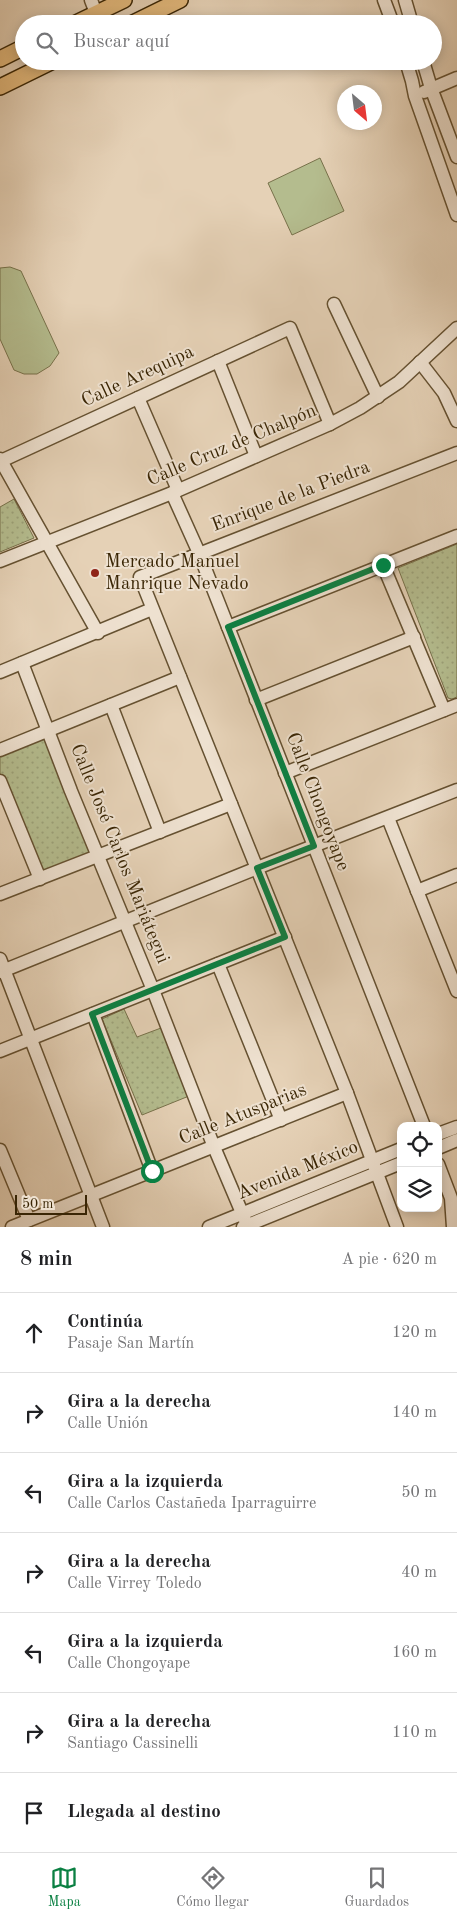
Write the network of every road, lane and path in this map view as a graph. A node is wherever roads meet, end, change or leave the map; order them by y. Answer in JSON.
{"nodes":[{"id":1,"x":124,"y":0,"type":"edge"},
{"id":2,"x":180,"y":0,"type":"edge"},
{"id":3,"x":384,"y":0,"type":"edge"},
{"id":4,"x":405,"y":0,"type":"edge"},
{"id":5,"x":94,"y":7,"type":"edge"},
{"id":6,"x":149,"y":15,"type":"edge"},
{"id":7,"x":390,"y":15,"type":"edge"},
{"id":8,"x":409,"y":15,"type":"edge"},
{"id":9,"x":15,"y":52,"type":"edge"},
{"id":10,"x":0,"y":59,"type":"edge"},
{"id":11,"x":35,"y":70,"type":"edge"},
{"id":12,"x":409,"y":70,"type":"edge"},
{"id":13,"x":426,"y":70,"type":"edge"},
{"id":14,"x":457,"y":78,"type":"edge"},
{"id":15,"x":0,"y":87,"type":"edge"},
{"id":16,"x":431,"y":88,"type":"junction"},
{"id":17,"x":415,"y":96,"type":"junction"},
{"id":18,"x":457,"y":157,"type":"edge"},
{"id":19,"x":457,"y":215,"type":"edge"},
{"id":20,"x":334,"y":304,"type":"dead end"},
{"id":21,"x":457,"y":328,"type":"edge"},
{"id":22,"x":218,"y":361,"type":"junction"},
{"id":23,"x":420,"y":362,"type":"junction"},
{"id":24,"x":138,"y":398,"type":"junction"},
{"id":25,"x":378,"y":398,"type":"junction"},
{"id":26,"x":457,"y":421,"type":"edge"},
{"id":27,"x":330,"y":424,"type":"junction"},
{"id":28,"x":457,"y":453,"type":"edge"},
{"id":29,"x":256,"y":456,"type":"junction"},
{"id":30,"x":0,"y":460,"type":"edge"},
{"id":31,"x":175,"y":492,"type":"junction"},
{"id":32,"x":457,"y":536,"type":"edge"},
{"id":33,"x":47,"y":543,"type":"junction"},
{"id":34,"x":199,"y":554,"type":"junction"},
{"id":35,"x":0,"y":561,"type":"edge"},
{"id":36,"x":383,"y":565,"type":"junction"},
{"id":37,"x":152,"y":609,"type":"junction"},
{"id":38,"x":228,"y":627,"type":"junction"},
{"id":39,"x":98,"y":633,"type":"junction"},
{"id":40,"x":414,"y":637,"type":"junction"},
{"id":41,"x":22,"y":663,"type":"junction"},
{"id":42,"x":0,"y":672,"type":"edge"},
{"id":43,"x":180,"y":677,"type":"junction"},
{"id":44,"x":256,"y":700,"type":"junction"},
{"id":45,"x":111,"y":705,"type":"junction"},
{"id":46,"x":457,"y":705,"type":"edge"},
{"id":47,"x":444,"y":710,"type":"junction"},
{"id":48,"x":48,"y":731,"type":"junction"},
{"id":49,"x":0,"y":750,"type":"edge"},
{"id":50,"x":285,"y":773,"type":"junction"},
{"id":51,"x":0,"y":781,"type":"edge"},
{"id":52,"x":457,"y":790,"type":"edge"},
{"id":53,"x":231,"y":804,"type":"junction"},
{"id":54,"x":388,"y":818,"type":"junction"},
{"id":55,"x":160,"y":832,"type":"junction"},
{"id":56,"x":314,"y":846,"type":"junction"},
{"id":57,"x":98,"y":856,"type":"junction"},
{"id":58,"x":257,"y":868,"type":"junction"},
{"id":59,"x":457,"y":875,"type":"edge"},
{"id":60,"x":40,"y":879,"type":"junction"},
{"id":61,"x":417,"y":890,"type":"junction"},
{"id":62,"x":0,"y":894,"type":"edge"},
{"id":63,"x":124,"y":922,"type":"junction"},
{"id":64,"x":285,"y":937,"type":"junction"},
{"id":65,"x":218,"y":964,"type":"junction"},
{"id":66,"x":2,"y":967,"type":"edge"},
{"id":67,"x":153,"y":990,"type":"junction"},
{"id":68,"x":457,"y":991,"type":"edge"},
{"id":69,"x":92,"y":1014,"type":"junction"},
{"id":70,"x":31,"y":1038,"type":"junction"},
{"id":71,"x":0,"y":1051,"type":"edge"},
{"id":72,"x":347,"y":1093,"type":"junction"},
{"id":73,"x":281,"y":1120,"type":"junction"},
{"id":74,"x":422,"y":1122,"type":"edge"},
{"id":75,"x":457,"y":1126,"type":"edge"},
{"id":76,"x":442,"y":1132,"type":"edge"},
{"id":77,"x":457,"y":1140,"type":"edge"},
{"id":78,"x":214,"y":1146,"type":"junction"},
{"id":79,"x":442,"y":1146,"type":"edge"},
{"id":80,"x":0,"y":1150,"type":"edge"},
{"id":81,"x":397,"y":1153,"type":"edge"},
{"id":82,"x":397,"y":1164,"type":"edge"},
{"id":83,"x":374,"y":1167,"type":"junction"},
{"id":84,"x":439,"y":1167,"type":"edge"},
{"id":85,"x":152,"y":1171,"type":"junction"},
{"id":86,"x":90,"y":1196,"type":"junction"},
{"id":87,"x":29,"y":1220,"type":"junction"},
{"id":88,"x":245,"y":1223,"type":"edge"},
{"id":89,"x":12,"y":1227,"type":"edge"},
{"id":90,"x":103,"y":1227,"type":"edge"},
{"id":91,"x":209,"y":1227,"type":"edge"},
{"id":92,"x":397,"y":1227,"type":"edge"},
{"id":93,"x":454,"y":1227,"type":"edge"}],
"edges":[{"from":1,"to":5,"type":"main road"},
{"from":2,"to":6,"type":"main road"},
{"from":3,"to":7,"type":"street"},
{"from":4,"to":8,"type":"street"},
{"from":9,"to":10,"type":"main road"},
{"from":11,"to":15,"type":"main road"},
{"from":12,"to":17,"type":"street"},
{"from":13,"to":16,"type":"street"},
{"from":14,"to":16,"type":"street"},
{"from":16,"to":17,"type":"street"},
{"from":16,"to":18,"type":"street"},
{"from":17,"to":19,"type":"street"},
{"from":20,"to":25,"type":"street"},
{"from":21,"to":23,"type":"street","name":"Calle Cruz de Chalpón"},
{"from":22,"to":24,"type":"street","name":"Calle Arequipa"},
{"from":22,"to":27,"type":"street","name":"Calle Arequipa"},
{"from":22,"to":29,"type":"street"},
{"from":23,"to":25,"type":"street","name":"Calle Cruz de Chalpón"},
{"from":23,"to":26,"type":"street"},
{"from":24,"to":30,"type":"street","name":"Calle Arequipa"},
{"from":24,"to":31,"type":"street","name":"Calle Chongoyape"},
{"from":25,"to":27,"type":"street","name":"Calle Cruz de Chalpón"},
{"from":27,"to":29,"type":"street","name":"Calle Cruz de Chalpón"},
{"from":28,"to":34,"type":"street","name":"Enrique de la Piedra"},
{"from":29,"to":31,"type":"street","name":"Calle Cruz de Chalpón"},
{"from":30,"to":33,"type":"street"},
{"from":31,"to":33,"type":"street","name":"Calle Cruz de Chalpón"},
{"from":31,"to":34,"type":"street","name":"Calle Chongoyape"},
{"from":32,"to":36,"type":"street"},
{"from":33,"to":35,"type":"street","name":"Calle Cruz de Chalpón"},
{"from":33,"to":39,"type":"street"},
{"from":34,"to":37,"type":"street","name":"Enrique de la Piedra"},
{"from":34,"to":38,"type":"street","name":"Calle Chongoyape"},
{"from":36,"to":38,"type":"street"},
{"from":36,"to":40,"type":"street"},
{"from":37,"to":39,"type":"street"},
{"from":37,"to":43,"type":"street"},
{"from":38,"to":44,"type":"street","name":"Calle Chongoyape"},
{"from":39,"to":41,"type":"street"},
{"from":40,"to":44,"type":"street"},
{"from":40,"to":47,"type":"street"},
{"from":41,"to":42,"type":"street"},
{"from":41,"to":48,"type":"street","name":"Calle José Carlos Mariátegui"},
{"from":43,"to":45,"type":"street"},
{"from":43,"to":53,"type":"street"},
{"from":44,"to":50,"type":"street","name":"Calle Chongoyape"},
{"from":45,"to":48,"type":"street"},
{"from":45,"to":55,"type":"street"},
{"from":46,"to":47,"type":"street"},
{"from":47,"to":50,"type":"street"},
{"from":48,"to":49,"type":"street"},
{"from":48,"to":57,"type":"street","name":"Calle José Carlos Mariátegui"},
{"from":50,"to":56,"type":"street","name":"Calle Chongoyape"},
{"from":51,"to":60,"type":"street"},
{"from":52,"to":54,"type":"street"},
{"from":53,"to":55,"type":"street"},
{"from":53,"to":58,"type":"street"},
{"from":54,"to":56,"type":"street"},
{"from":54,"to":61,"type":"street"},
{"from":55,"to":57,"type":"street"},
{"from":56,"to":58,"type":"street"},
{"from":56,"to":74,"type":"street","name":"Calle Chongoyape"},
{"from":57,"to":60,"type":"street"},
{"from":57,"to":63,"type":"street","name":"Calle José Carlos Mariátegui"},
{"from":58,"to":63,"type":"street"},
{"from":58,"to":64,"type":"street"},
{"from":59,"to":61,"type":"street"},
{"from":60,"to":62,"type":"street"},
{"from":61,"to":68,"type":"street"},
{"from":63,"to":66,"type":"street"},
{"from":63,"to":67,"type":"street","name":"Calle José Carlos Mariátegui"},
{"from":64,"to":65,"type":"street"},
{"from":64,"to":72,"type":"street"},
{"from":65,"to":67,"type":"street"},
{"from":65,"to":73,"type":"street"},
{"from":66,"to":70,"type":"street"},
{"from":67,"to":69,"type":"street"},
{"from":67,"to":78,"type":"street","name":"Calle José Carlos Mariátegui"},
{"from":69,"to":70,"type":"street"},
{"from":69,"to":85,"type":"street"},
{"from":70,"to":71,"type":"street"},
{"from":70,"to":86,"type":"street"},
{"from":72,"to":73,"type":"street","name":"Calle Atusparias"},
{"from":72,"to":83,"type":"street"},
{"from":73,"to":78,"type":"street","name":"Calle Atusparias"},
{"from":75,"to":76,"type":"street"},
{"from":77,"to":79,"type":"street"},
{"from":78,"to":85,"type":"street","name":"Calle Atusparias"},
{"from":78,"to":88,"type":"street","name":"Calle José Carlos Mariátegui"},
{"from":80,"to":87,"type":"street"},
{"from":81,"to":83,"type":"street","name":"Avenida México"},
{"from":82,"to":83,"type":"street","name":"Avenida México"},
{"from":83,"to":88,"type":"street","name":"Avenida México"},
{"from":83,"to":92,"type":"street"},
{"from":84,"to":93,"type":"street"},
{"from":85,"to":86,"type":"street","name":"Calle Atusparias"},
{"from":86,"to":87,"type":"street","name":"Calle Atusparias"},
{"from":86,"to":90,"type":"street"},
{"from":87,"to":89,"type":"street","name":"Calle Atusparias"},
{"from":88,"to":91,"type":"street","name":"Avenida México"}]}
